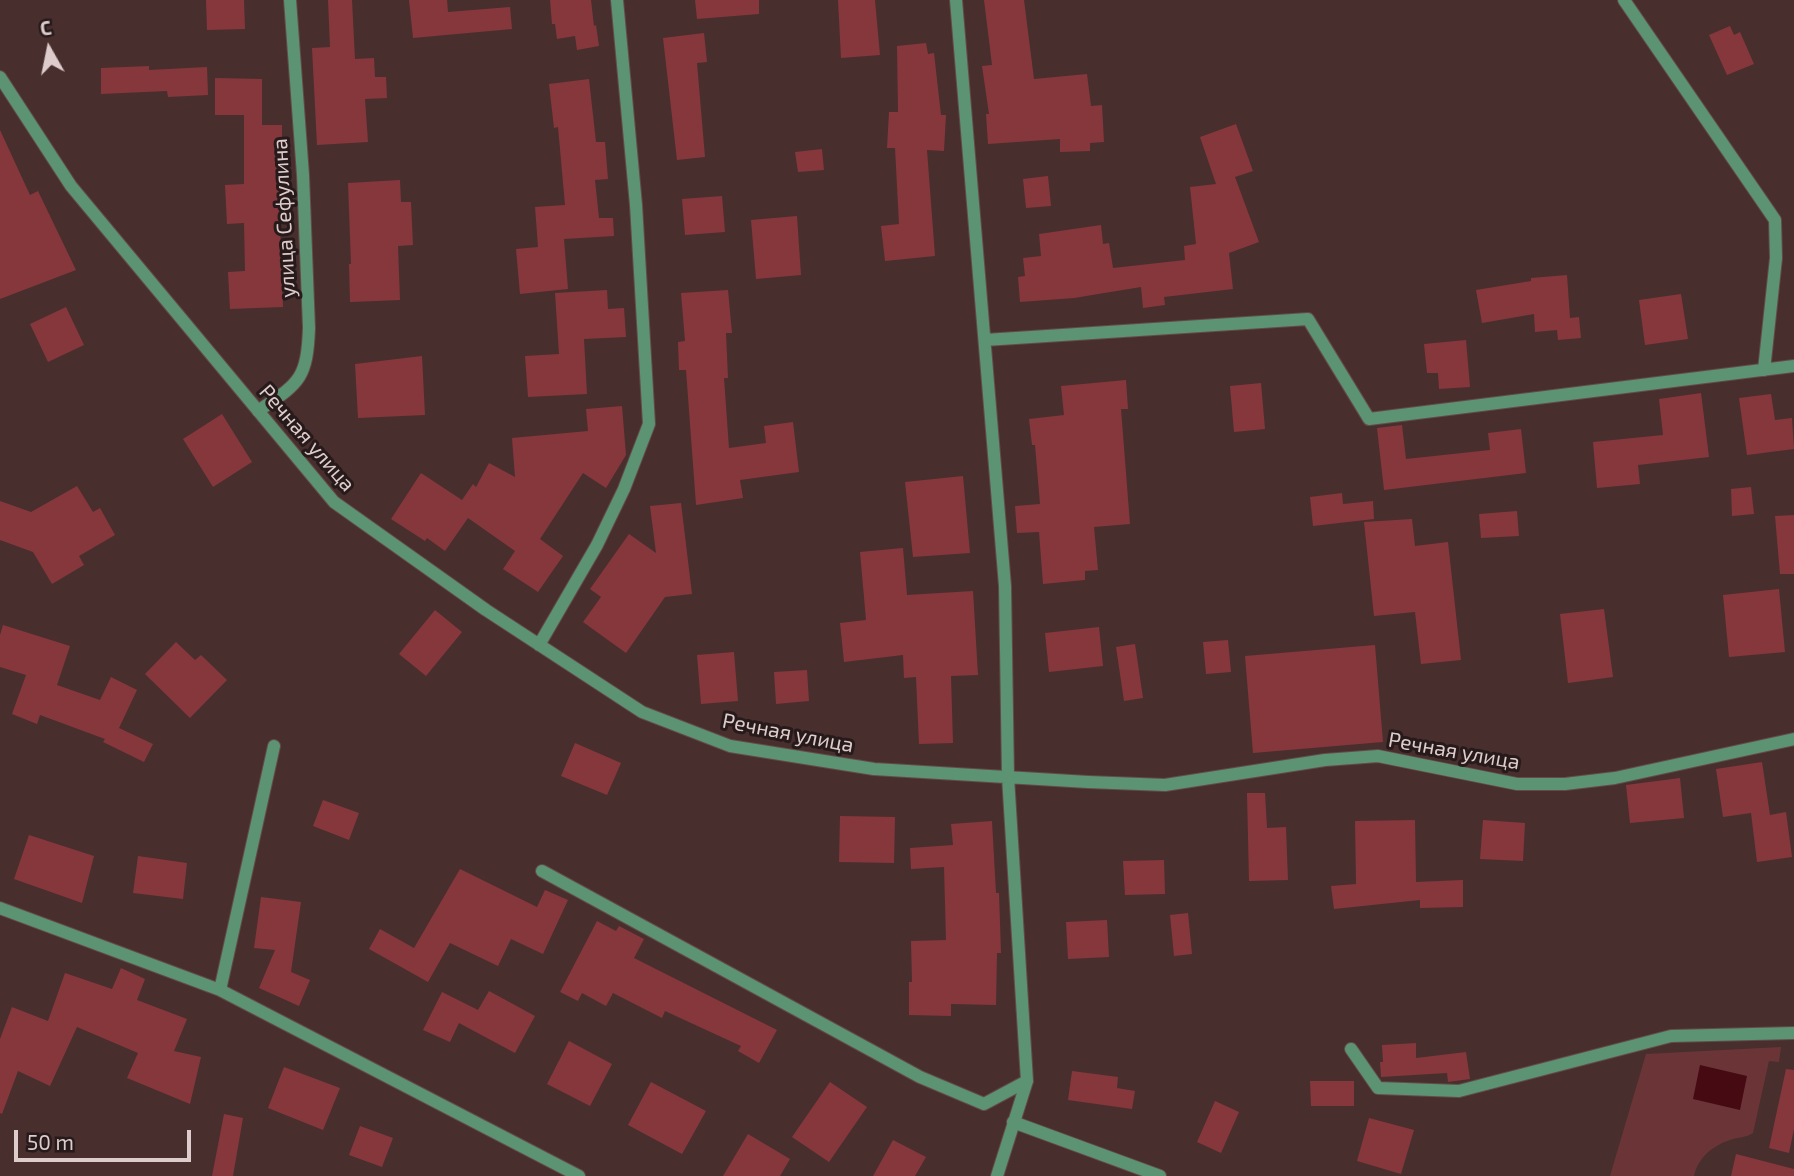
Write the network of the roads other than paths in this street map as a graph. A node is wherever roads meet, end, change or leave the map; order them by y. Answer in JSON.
{"nodes":[{"id":1,"x":290,"y":0,"type":"edge"},
{"id":2,"x":617,"y":0,"type":"edge"},
{"id":3,"x":956,"y":0,"type":"edge"},
{"id":4,"x":1624,"y":0,"type":"edge"},
{"id":5,"x":0,"y":77,"type":"edge"},
{"id":6,"x":985,"y":340,"type":"junction"},
{"id":7,"x":1794,"y":366,"type":"edge"},
{"id":8,"x":1764,"y":370,"type":"junction"},
{"id":9,"x":258,"y":411,"type":"junction"},
{"id":10,"x":539,"y":645,"type":"junction"},
{"id":11,"x":1794,"y":739,"type":"edge"},
{"id":12,"x":274,"y":746,"type":"dead end"},
{"id":13,"x":1007,"y":777,"type":"junction"},
{"id":14,"x":542,"y":871,"type":"dead end"},
{"id":15,"x":0,"y":908,"type":"edge"},
{"id":16,"x":220,"y":990,"type":"junction"},
{"id":17,"x":1794,"y":1033,"type":"edge"},
{"id":18,"x":1351,"y":1049,"type":"dead end"},
{"id":19,"x":1027,"y":1081,"type":"junction"},
{"id":20,"x":1013,"y":1122,"type":"junction"},
{"id":21,"x":579,"y":1176,"type":"edge"},
{"id":22,"x":997,"y":1176,"type":"edge"},
{"id":23,"x":1160,"y":1176,"type":"edge"}],
"edges":[{"from":1,"to":9,"type":"street","name":"улица Сефулина"},
{"from":2,"to":10,"type":"street"},
{"from":3,"to":6,"type":"street"},
{"from":4,"to":8,"type":"street"},
{"from":5,"to":9,"type":"street","name":"Речная улица"},
{"from":6,"to":8,"type":"street"},
{"from":6,"to":13,"type":"street"},
{"from":7,"to":8,"type":"street"},
{"from":9,"to":10,"type":"street","name":"Речная улица"},
{"from":10,"to":13,"type":"street","name":"Речная улица"},
{"from":11,"to":13,"type":"street","name":"Речная улица"},
{"from":12,"to":16,"type":"street"},
{"from":13,"to":19,"type":"street"},
{"from":14,"to":19,"type":"street"},
{"from":15,"to":16,"type":"street"},
{"from":16,"to":21,"type":"street"},
{"from":17,"to":18,"type":"street"},
{"from":19,"to":20,"type":"street"},
{"from":20,"to":22,"type":"street"},
{"from":20,"to":23,"type":"street"}]}
